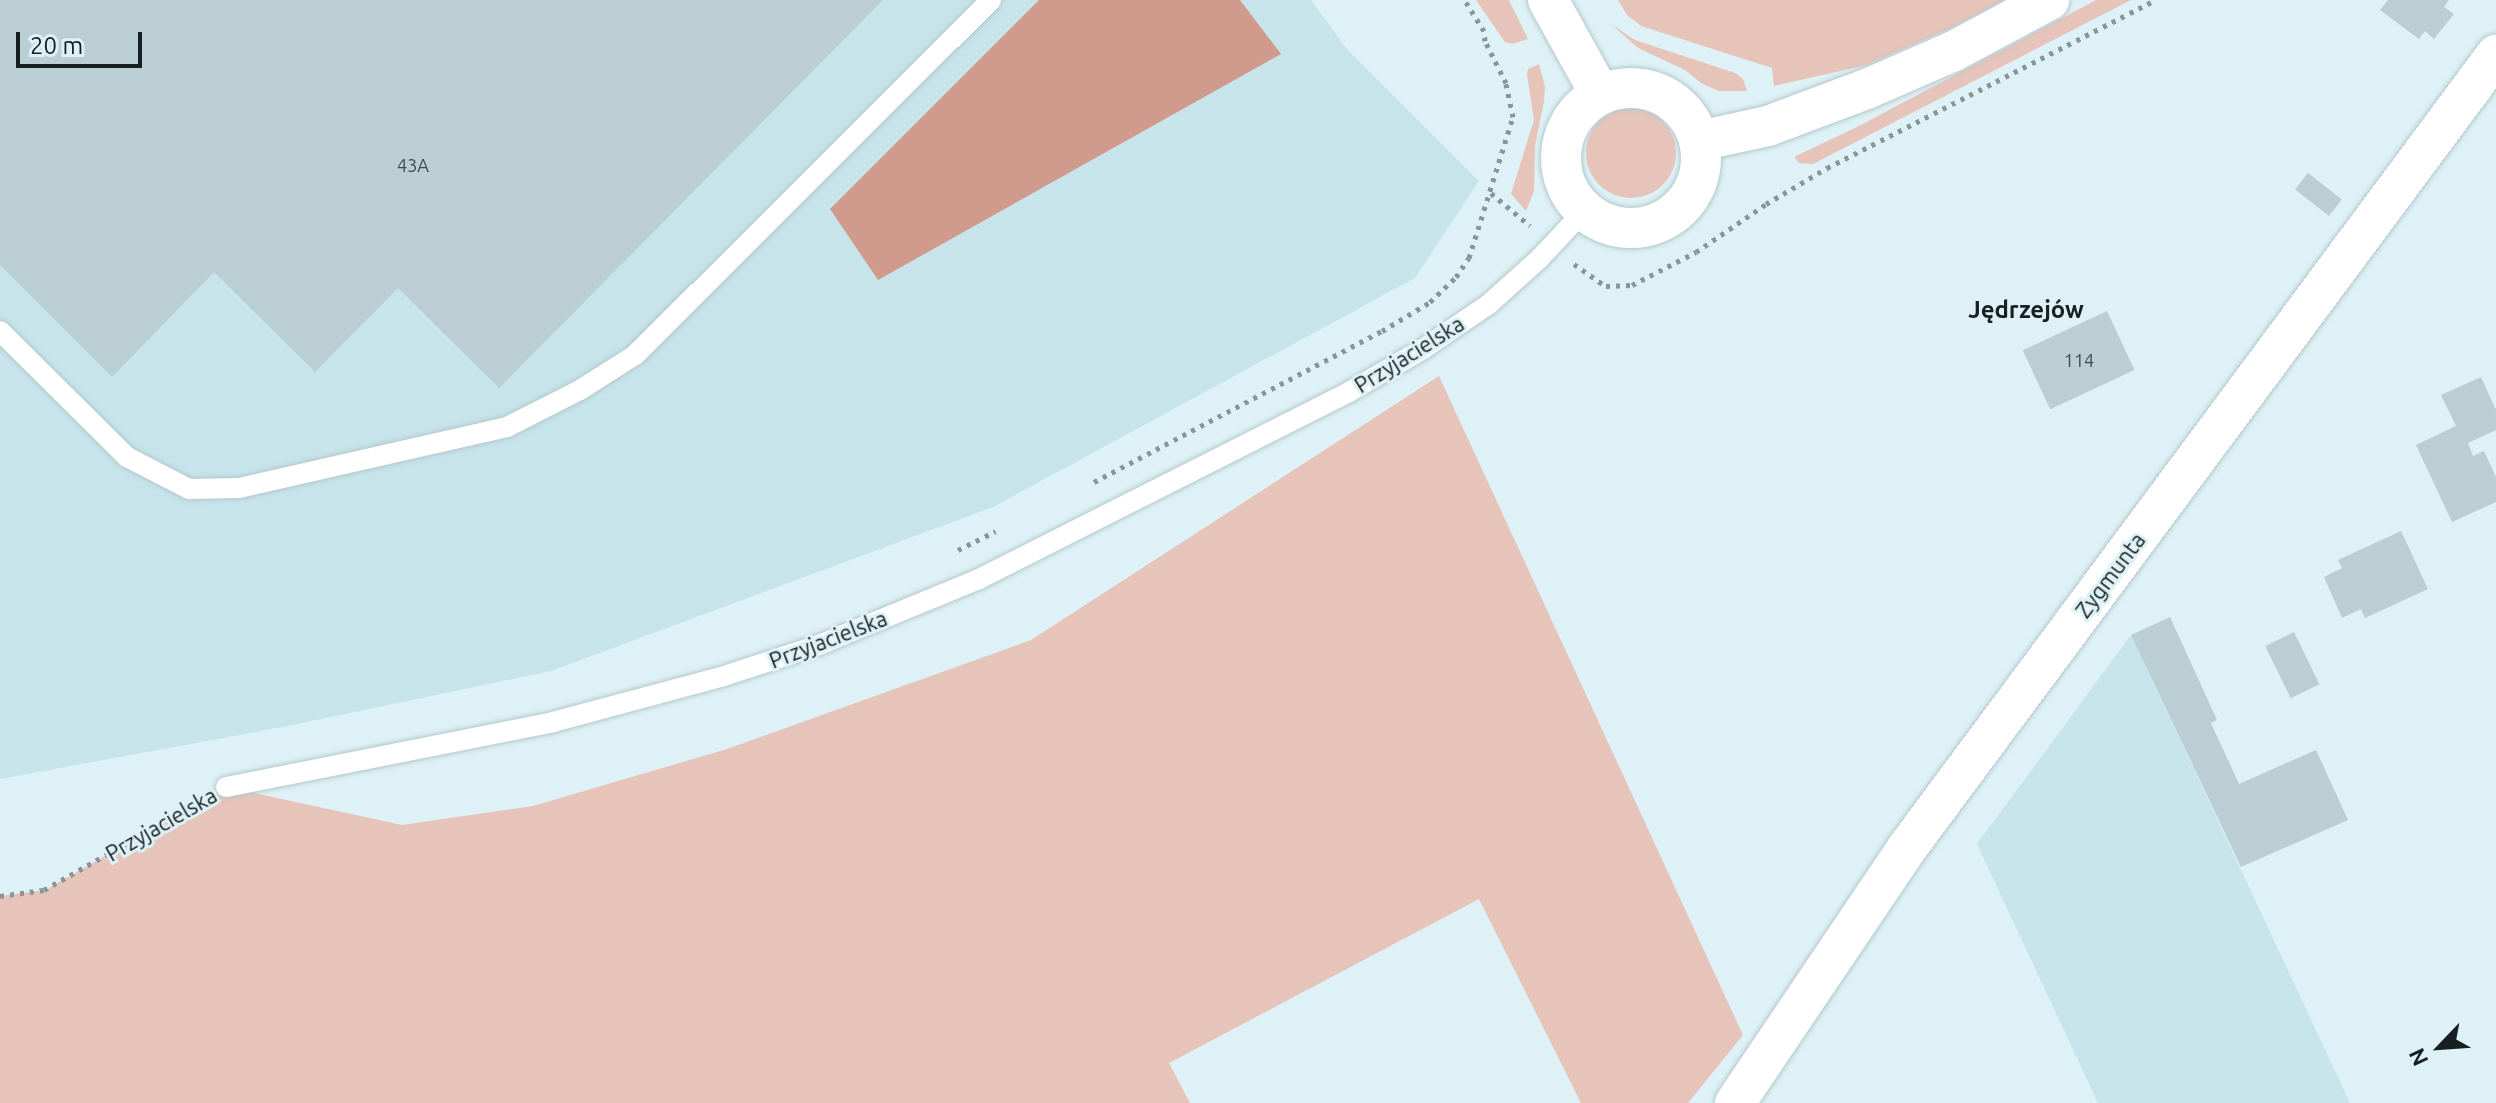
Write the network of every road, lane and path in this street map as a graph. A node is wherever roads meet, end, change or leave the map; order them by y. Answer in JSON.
{"nodes":[{"id":1,"x":991,"y":0,"type":"edge"},
{"id":2,"x":1465,"y":0,"type":"edge"},
{"id":3,"x":1548,"y":0,"type":"edge"},
{"id":4,"x":2049,"y":0,"type":"edge"},
{"id":5,"x":2155,"y":0,"type":"edge"},
{"id":6,"x":2496,"y":55,"type":"edge"},
{"id":7,"x":1600,"y":94,"type":"junction"},
{"id":8,"x":1699,"y":141,"type":"junction"},
{"id":9,"x":1584,"y":211,"type":"junction"},
{"id":10,"x":1579,"y":269,"type":"dead end"},
{"id":11,"x":0,"y":331,"type":"edge"},
{"id":12,"x":1084,"y":486,"type":"dead end"},
{"id":13,"x":1004,"y":527,"type":"dead end"},
{"id":14,"x":953,"y":552,"type":"dead end"},
{"id":15,"x":226,"y":787,"type":"joint"},
{"id":16,"x":0,"y":896,"type":"edge"},
{"id":17,"x":1735,"y":1103,"type":"edge"}],
"edges":[{"from":1,"to":11,"type":"lane"},
{"from":2,"to":12,"type":"path"},
{"from":3,"to":7,"type":"street"},
{"from":4,"to":8,"type":"street"},
{"from":5,"to":10,"type":"path"},
{"from":6,"to":17,"type":"street","name":"Zygmunta"},
{"from":7,"to":8,"type":"street"},
{"from":7,"to":9,"type":"street"},
{"from":8,"to":9,"type":"street"},
{"from":9,"to":15,"type":"lane","name":"Przyjacielska"},
{"from":13,"to":14,"type":"path"},
{"from":15,"to":16,"type":"path","name":"Przyjacielska"}]}
